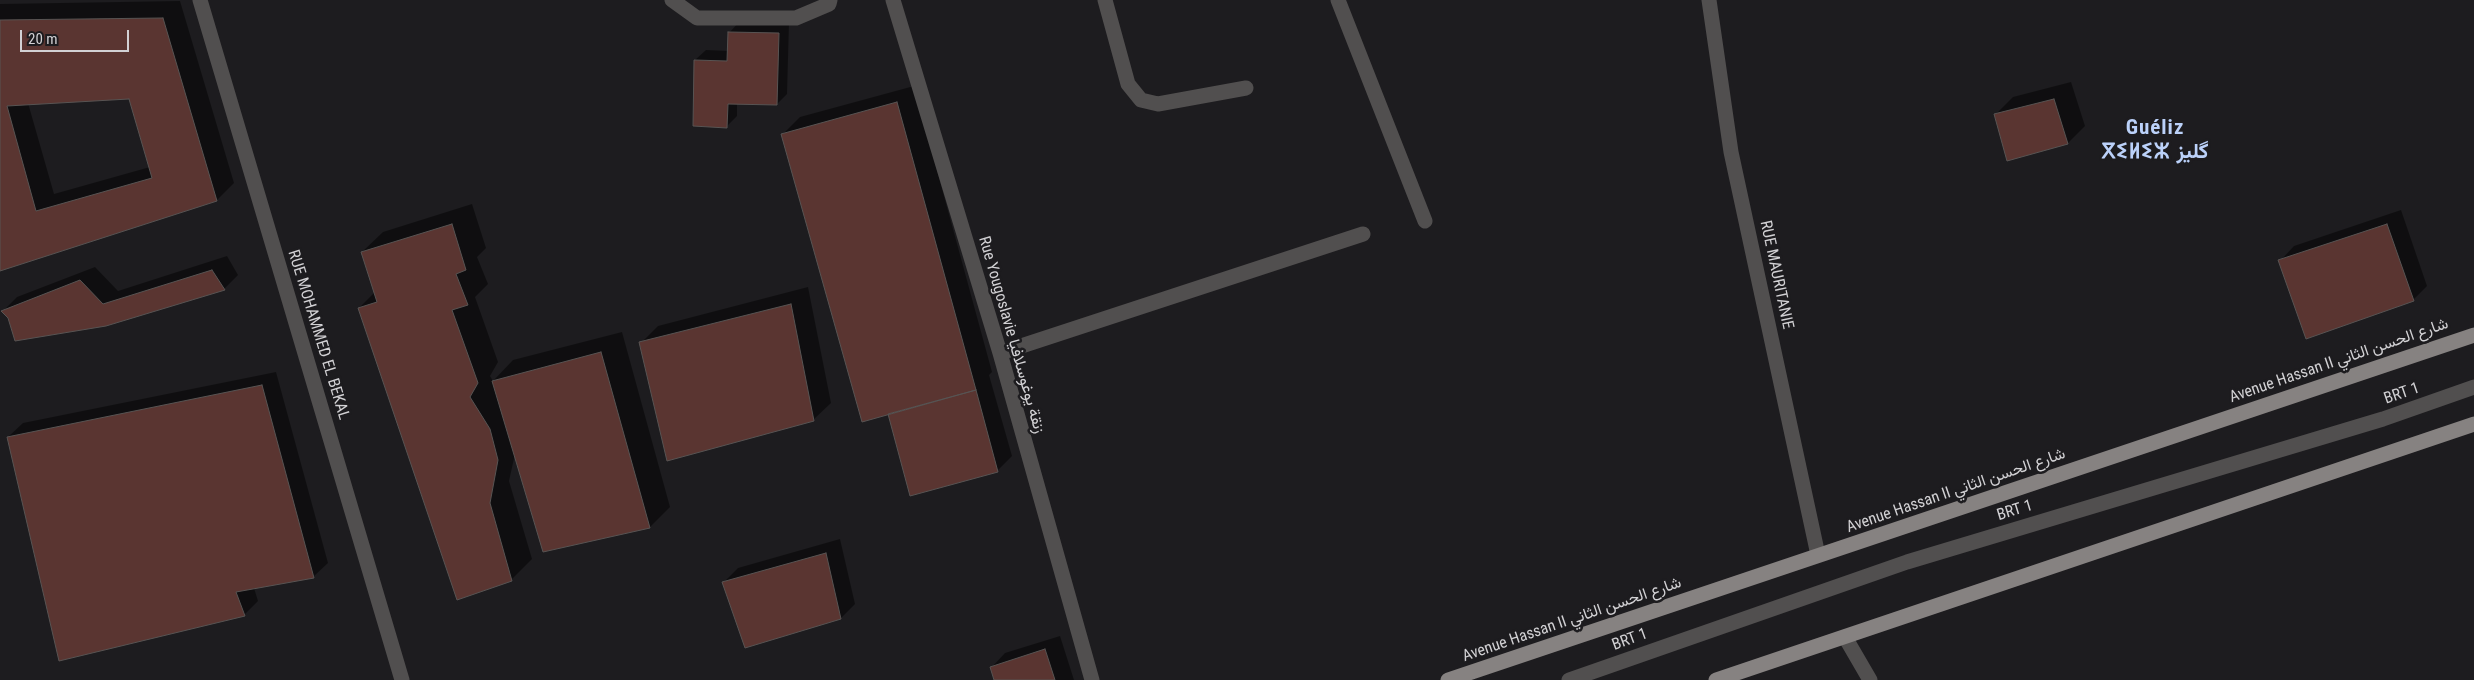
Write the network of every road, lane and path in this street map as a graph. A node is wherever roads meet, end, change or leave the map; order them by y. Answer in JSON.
{"nodes":[{"id":1,"x":200,"y":0,"type":"edge"},
{"id":2,"x":672,"y":0,"type":"edge"},
{"id":3,"x":830,"y":0,"type":"edge"},
{"id":4,"x":893,"y":0,"type":"edge"},
{"id":5,"x":1105,"y":0,"type":"edge"},
{"id":6,"x":1338,"y":0,"type":"edge"},
{"id":7,"x":1709,"y":0,"type":"edge"},
{"id":8,"x":1246,"y":88,"type":"dead end"},
{"id":9,"x":1425,"y":220,"type":"dead end"},
{"id":10,"x":1363,"y":234,"type":"dead end"},
{"id":11,"x":2474,"y":335,"type":"edge"},
{"id":12,"x":1000,"y":353,"type":"junction"},
{"id":13,"x":2474,"y":387,"type":"edge"},
{"id":14,"x":2474,"y":424,"type":"edge"},
{"id":15,"x":1818,"y":555,"type":"junction"},
{"id":16,"x":1845,"y":637,"type":"junction"},
{"id":17,"x":402,"y":680,"type":"edge"},
{"id":18,"x":1092,"y":680,"type":"edge"},
{"id":19,"x":1448,"y":680,"type":"edge"},
{"id":20,"x":1570,"y":680,"type":"edge"},
{"id":21,"x":1716,"y":680,"type":"edge"},
{"id":22,"x":1870,"y":680,"type":"edge"}],
"edges":[{"from":1,"to":17,"type":"street","name":"RUE MOHAMMED EL BEKAL"},
{"from":2,"to":3,"type":"street"},
{"from":4,"to":12,"type":"street","name":"Rue Yougoslavie زنقة يوغوسلافيا"},
{"from":5,"to":8,"type":"street"},
{"from":6,"to":9,"type":"street"},
{"from":7,"to":15,"type":"street","name":"RUE MAURITANIE"},
{"from":10,"to":12,"type":"street"},
{"from":11,"to":15,"type":"main road","name":"Avenue Hassan II شارع الحسن الثاني"},
{"from":12,"to":18,"type":"street","name":"Rue Yougoslavie زنقة يوغوسلافيا"},
{"from":13,"to":20,"type":"street","name":"BRT 1"},
{"from":14,"to":16,"type":"main road"},
{"from":15,"to":19,"type":"main road","name":"Avenue Hassan II شارع الحسن الثاني"},
{"from":16,"to":21,"type":"main road"},
{"from":16,"to":22,"type":"street"}]}
